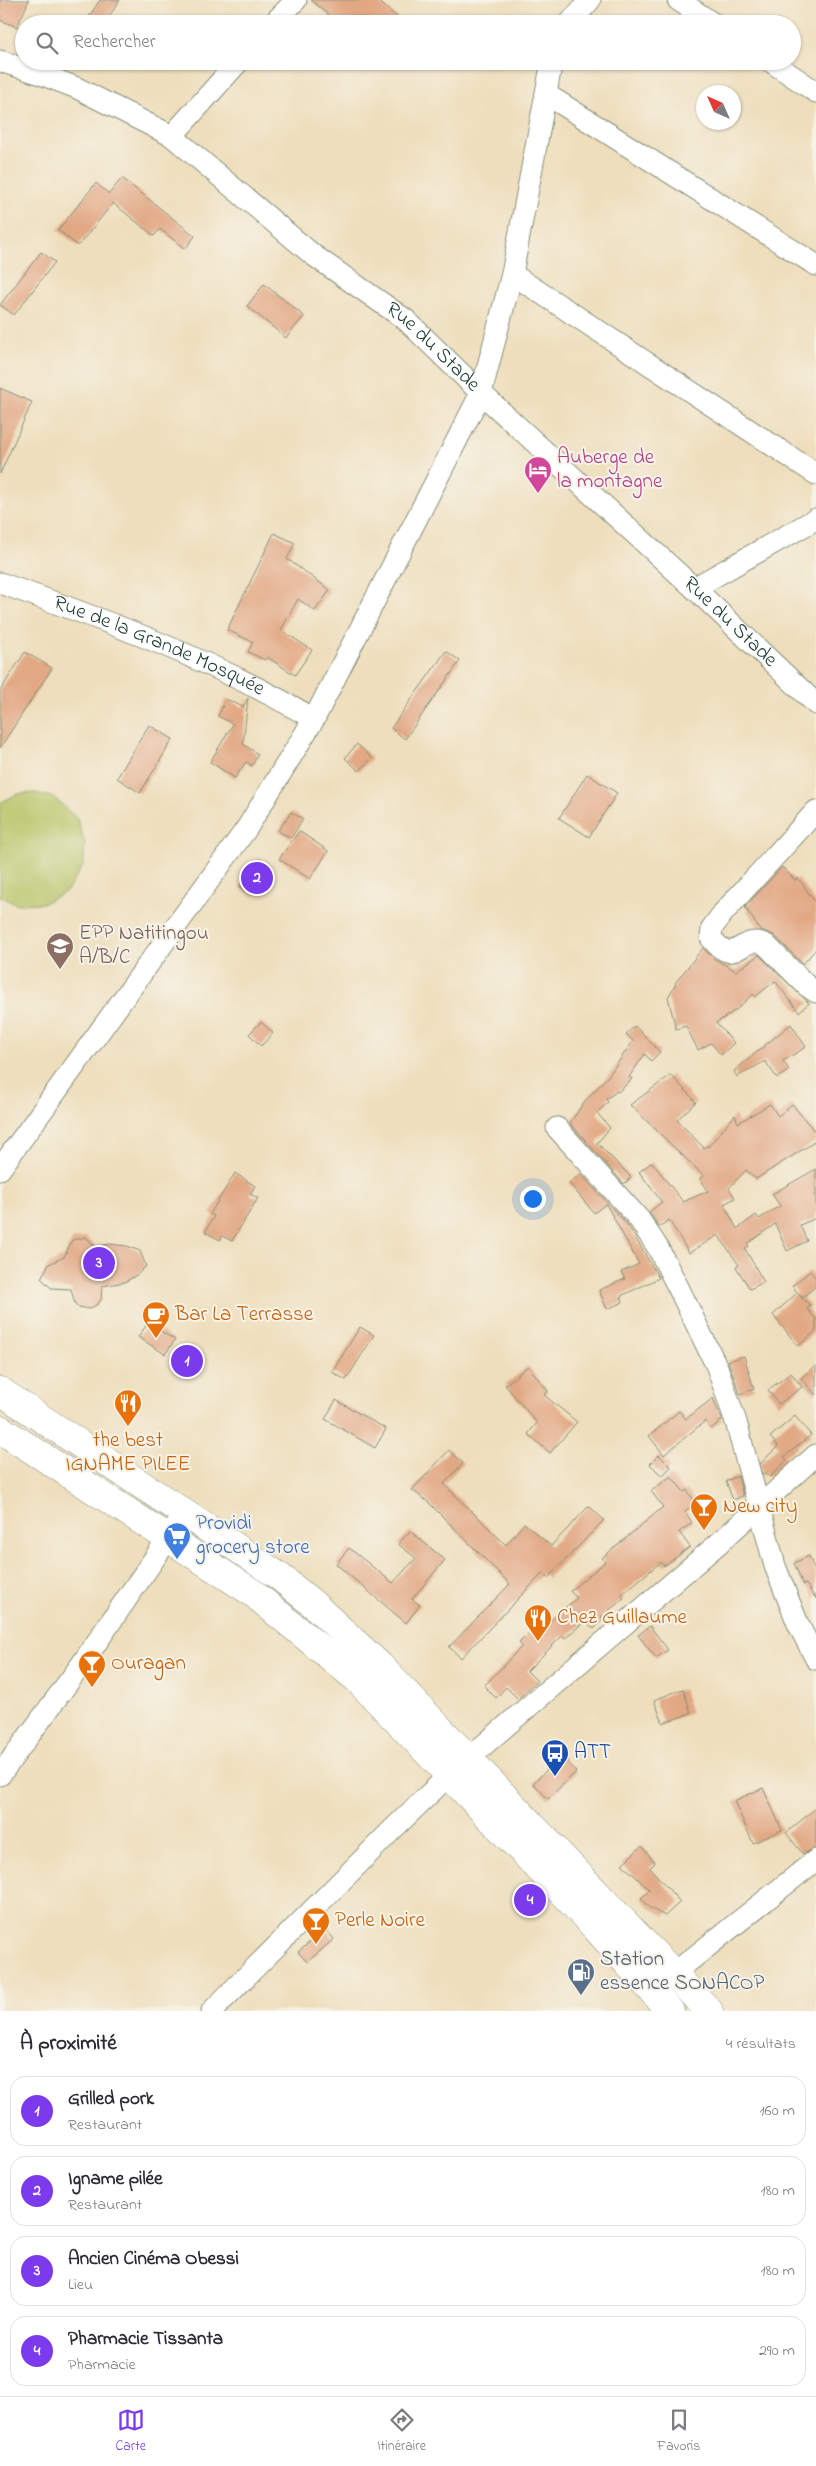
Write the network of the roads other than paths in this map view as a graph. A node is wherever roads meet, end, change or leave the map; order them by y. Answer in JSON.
{"nodes":[{"id":1,"x":296,"y":0,"type":"edge"},
{"id":2,"x":590,"y":0,"type":"edge"},
{"id":3,"x":678,"y":0,"type":"edge"},
{"id":4,"x":282,"y":15,"type":"edge"},
{"id":5,"x":577,"y":15,"type":"edge"},
{"id":6,"x":700,"y":15,"type":"edge"},
{"id":7,"x":0,"y":61,"type":"edge"},
{"id":8,"x":15,"y":65,"type":"edge"},
{"id":9,"x":31,"y":70,"type":"edge"},
{"id":10,"x":231,"y":70,"type":"edge"},
{"id":11,"x":550,"y":70,"type":"edge"},
{"id":12,"x":783,"y":70,"type":"edge"},
{"id":13,"x":816,"y":92,"type":"edge"},
{"id":14,"x":546,"y":94,"type":"junction"},
{"id":15,"x":172,"y":136,"type":"junction"},
{"id":16,"x":816,"y":265,"type":"edge"},
{"id":17,"x":512,"y":274,"type":"junction"},
{"id":18,"x":481,"y":393,"type":"junction"},
{"id":19,"x":816,"y":474,"type":"edge"},
{"id":20,"x":816,"y":519,"type":"edge"},
{"id":21,"x":0,"y":583,"type":"edge"},
{"id":22,"x":694,"y":588,"type":"junction"},
{"id":23,"x":812,"y":695,"type":"edge"},
{"id":24,"x":314,"y":720,"type":"junction"},
{"id":25,"x":816,"y":811,"type":"edge"},
{"id":26,"x":816,"y":992,"type":"edge"},
{"id":27,"x":558,"y":1128,"type":"dead end"},
{"id":28,"x":0,"y":1169,"type":"edge"},
{"id":29,"x":8,"y":1396,"type":"edge"},
{"id":30,"x":0,"y":1424,"type":"edge"},
{"id":31,"x":0,"y":1430,"type":"edge"},
{"id":32,"x":816,"y":1455,"type":"edge"},
{"id":33,"x":760,"y":1507,"type":"junction"},
{"id":34,"x":185,"y":1514,"type":"junction"},
{"id":35,"x":167,"y":1538,"type":"junction"},
{"id":36,"x":816,"y":1659,"type":"edge"},
{"id":37,"x":459,"y":1767,"type":"junction"},
{"id":38,"x":2,"y":1768,"type":"edge"},
{"id":39,"x":816,"y":1860,"type":"edge"},
{"id":40,"x":602,"y":1917,"type":"junction"},
{"id":41,"x":673,"y":1974,"type":"junction"},
{"id":42,"x":212,"y":2011,"type":"edge"},
{"id":43,"x":670,"y":2011,"type":"edge"},
{"id":44,"x":709,"y":2011,"type":"edge"}],
"edges":[{"from":1,"to":4,"type":"street"},
{"from":2,"to":5,"type":"street"},
{"from":3,"to":6,"type":"street"},
{"from":7,"to":8,"type":"street","name":"Rue du Stade"},
{"from":9,"to":15,"type":"street","name":"Rue du Stade"},
{"from":10,"to":15,"type":"street"},
{"from":11,"to":14,"type":"street"},
{"from":12,"to":13,"type":"street"},
{"from":14,"to":16,"type":"street"},
{"from":14,"to":17,"type":"street"},
{"from":15,"to":18,"type":"street","name":"Rue du Stade"},
{"from":17,"to":18,"type":"street"},
{"from":17,"to":19,"type":"street"},
{"from":18,"to":22,"type":"street","name":"Rue du Stade"},
{"from":18,"to":24,"type":"street"},
{"from":20,"to":22,"type":"street"},
{"from":21,"to":24,"type":"street","name":"Rue de la Grande Mosquée"},
{"from":22,"to":23,"type":"street","name":"Rue du Stade"},
{"from":24,"to":28,"type":"street"},
{"from":25,"to":26,"type":"street"},
{"from":27,"to":33,"type":"street"},
{"from":29,"to":30,"type":"highway"},
{"from":29,"to":34,"type":"highway"},
{"from":31,"to":35,"type":"highway"},
{"from":32,"to":33,"type":"street"},
{"from":33,"to":36,"type":"street"},
{"from":33,"to":37,"type":"street"},
{"from":34,"to":35,"type":"street"},
{"from":34,"to":37,"type":"highway"},
{"from":35,"to":37,"type":"highway"},
{"from":35,"to":38,"type":"street"},
{"from":37,"to":40,"type":"highway"},
{"from":37,"to":42,"type":"street"},
{"from":39,"to":41,"type":"street"},
{"from":40,"to":41,"type":"highway"},
{"from":40,"to":43,"type":"highway"},
{"from":41,"to":44,"type":"highway"}]}
